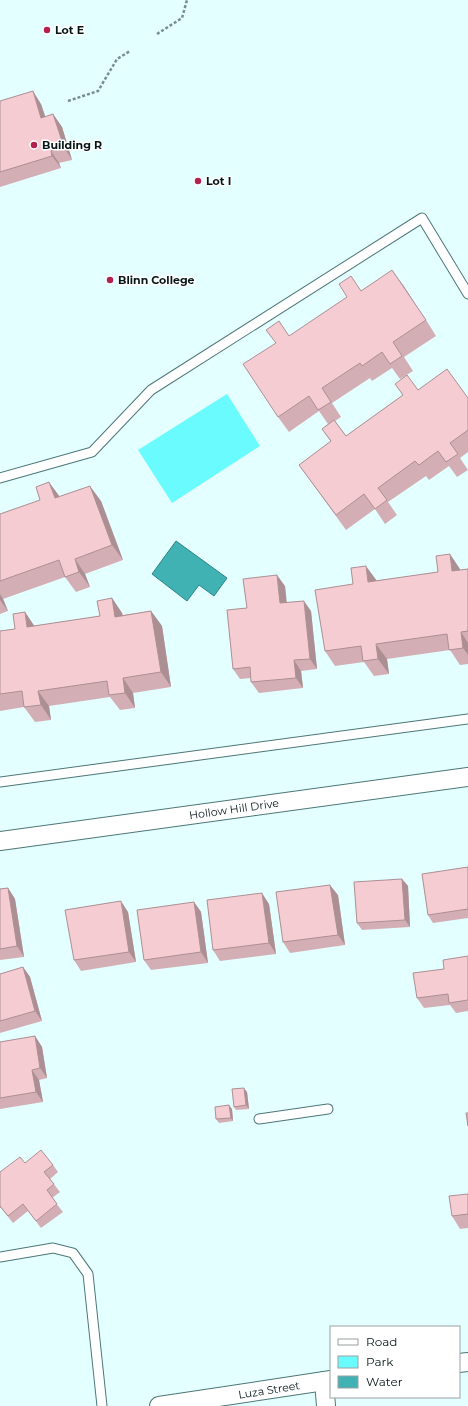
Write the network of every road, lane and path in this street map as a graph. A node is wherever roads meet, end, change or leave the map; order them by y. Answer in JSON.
{"nodes":[{"id":1,"x":187,"y":0,"type":"edge"},
{"id":2,"x":157,"y":34,"type":"dead end"},
{"id":3,"x":130,"y":51,"type":"dead end"},
{"id":4,"x":68,"y":101,"type":"dead end"},
{"id":5,"x":468,"y":294,"type":"edge"},
{"id":6,"x":0,"y":478,"type":"edge"},
{"id":7,"x":468,"y":719,"type":"edge"},
{"id":8,"x":468,"y":777,"type":"edge"},
{"id":9,"x":0,"y":782,"type":"edge"},
{"id":10,"x":0,"y":841,"type":"edge"},
{"id":11,"x":328,"y":1110,"type":"dead end"},
{"id":12,"x":259,"y":1119,"type":"dead end"},
{"id":13,"x":0,"y":1257,"type":"edge"},
{"id":14,"x":327,"y":1381,"type":"edge"},
{"id":15,"x":102,"y":1406,"type":"edge"},
{"id":16,"x":159,"y":1406,"type":"edge"},
{"id":17,"x":326,"y":1406,"type":"edge"}],
"edges":[{"from":1,"to":2,"type":"path"},
{"from":3,"to":4,"type":"path"},
{"from":5,"to":6,"type":"lane"},
{"from":7,"to":9,"type":"lane"},
{"from":8,"to":10,"type":"street","name":"Hollow Hill Drive"},
{"from":11,"to":12,"type":"lane"},
{"from":13,"to":15,"type":"lane"},
{"from":14,"to":16,"type":"street","name":"Luza Street"},
{"from":14,"to":17,"type":"street"}]}
